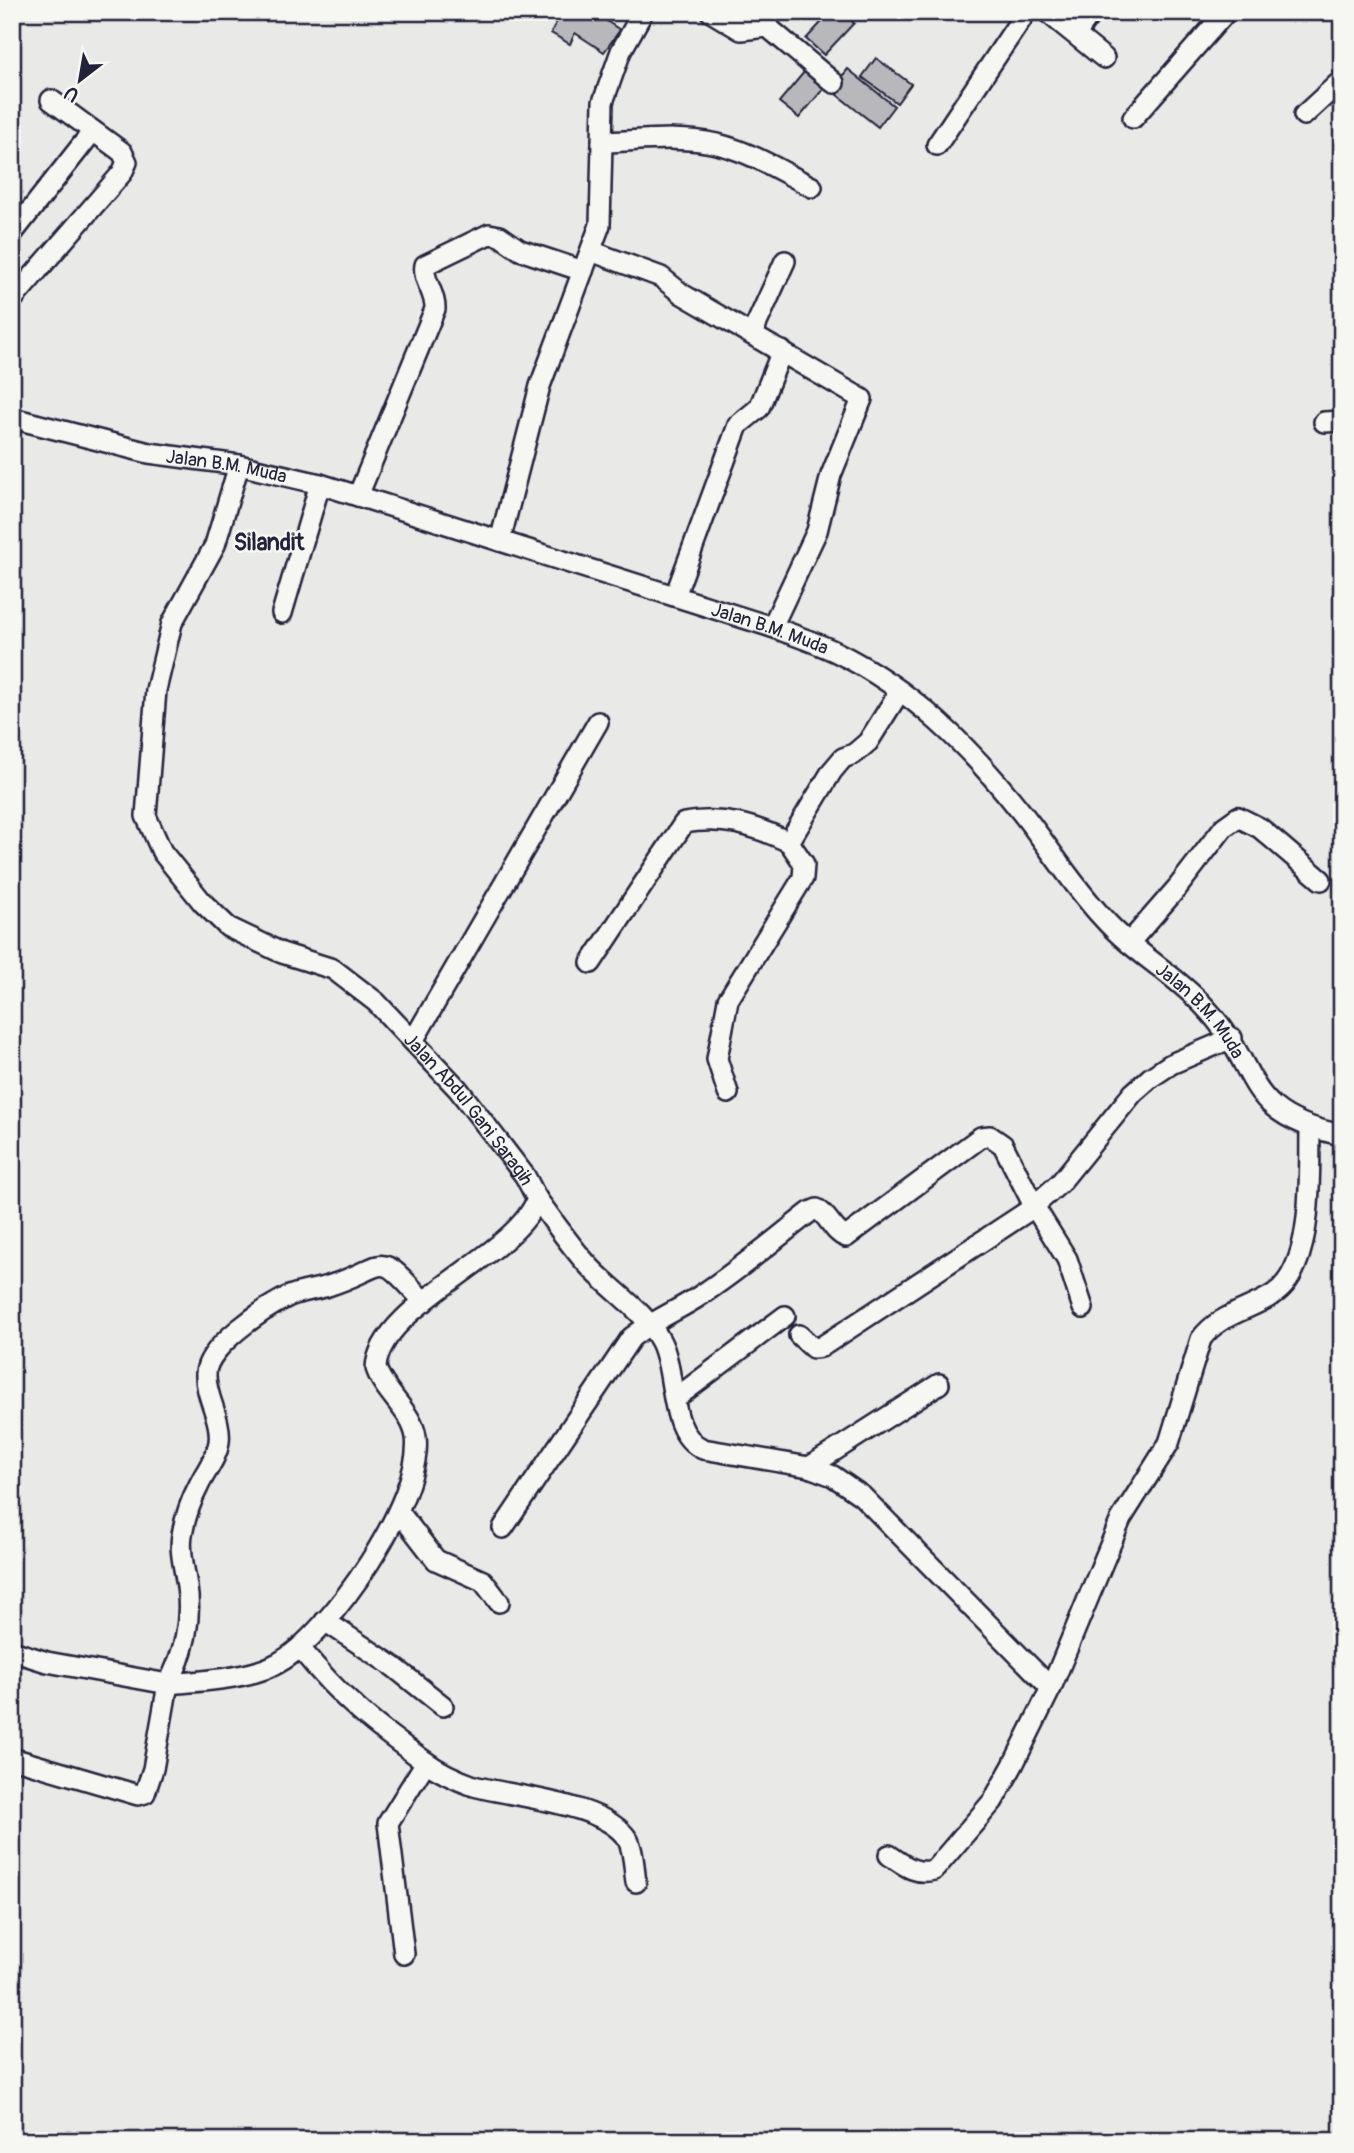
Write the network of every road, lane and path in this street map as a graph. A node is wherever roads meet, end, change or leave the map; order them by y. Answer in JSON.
{"nodes":[{"id":1,"x":643,"y":12,"type":"edge"},
{"id":2,"x":711,"y":12,"type":"edge"},
{"id":3,"x":1026,"y":12,"type":"edge"},
{"id":4,"x":1047,"y":12,"type":"edge"},
{"id":5,"x":1092,"y":12,"type":"edge"},
{"id":6,"x":1226,"y":12,"type":"edge"},
{"id":7,"x":1076,"y":34,"type":"junction"},
{"id":8,"x":1104,"y":58,"type":"dead end"},
{"id":9,"x":1342,"y":80,"type":"edge"},
{"id":10,"x":834,"y":83,"type":"dead end"},
{"id":11,"x":51,"y":100,"type":"dead end"},
{"id":12,"x":1304,"y":115,"type":"dead end"},
{"id":13,"x":1133,"y":118,"type":"dead end"},
{"id":14,"x":93,"y":131,"type":"junction"},
{"id":15,"x":602,"y":142,"type":"junction"},
{"id":16,"x":937,"y":145,"type":"dead end"},
{"id":17,"x":811,"y":187,"type":"dead end"},
{"id":18,"x":12,"y":234,"type":"edge"},
{"id":19,"x":591,"y":251,"type":"junction"},
{"id":20,"x":785,"y":261,"type":"dead end"},
{"id":21,"x":583,"y":271,"type":"junction"},
{"id":22,"x":12,"y":300,"type":"edge"},
{"id":23,"x":752,"y":334,"type":"junction"},
{"id":24,"x":782,"y":351,"type":"junction"},
{"id":25,"x":12,"y":418,"type":"edge"},
{"id":26,"x":239,"y":465,"type":"junction"},
{"id":27,"x":320,"y":484,"type":"junction"},
{"id":28,"x":358,"y":496,"type":"junction"},
{"id":29,"x":500,"y":541,"type":"junction"},
{"id":30,"x":676,"y":596,"type":"junction"},
{"id":31,"x":282,"y":612,"type":"dead end"},
{"id":32,"x":772,"y":627,"type":"junction"},
{"id":33,"x":900,"y":691,"type":"junction"},
{"id":34,"x":598,"y":722,"type":"dead end"},
{"id":35,"x":789,"y":842,"type":"junction"},
{"id":36,"x":1321,"y":880,"type":"dead end"},
{"id":37,"x":1129,"y":943,"type":"junction"},
{"id":38,"x":592,"y":963,"type":"dead end"},
{"id":39,"x":1232,"y":1038,"type":"junction"},
{"id":40,"x":413,"y":1041,"type":"junction"},
{"id":41,"x":728,"y":1093,"type":"dead end"},
{"id":42,"x":1310,"y":1129,"type":"junction"},
{"id":43,"x":1342,"y":1135,"type":"edge"},
{"id":44,"x":537,"y":1199,"type":"junction"},
{"id":45,"x":1034,"y":1206,"type":"junction"},
{"id":46,"x":424,"y":1302,"type":"junction"},
{"id":47,"x":1083,"y":1308,"type":"dead end"},
{"id":48,"x":785,"y":1316,"type":"dead end"},
{"id":49,"x":651,"y":1325,"type":"junction"},
{"id":50,"x":799,"y":1335,"type":"dead end"},
{"id":51,"x":939,"y":1384,"type":"dead end"},
{"id":52,"x":676,"y":1398,"type":"junction"},
{"id":53,"x":809,"y":1467,"type":"junction"},
{"id":54,"x":399,"y":1512,"type":"junction"},
{"id":55,"x":503,"y":1528,"type":"dead end"},
{"id":56,"x":499,"y":1602,"type":"dead end"},
{"id":57,"x":326,"y":1621,"type":"junction"},
{"id":58,"x":301,"y":1649,"type":"junction"},
{"id":59,"x":12,"y":1651,"type":"edge"},
{"id":60,"x":168,"y":1684,"type":"junction"},
{"id":61,"x":1051,"y":1688,"type":"junction"},
{"id":62,"x":443,"y":1706,"type":"dead end"},
{"id":63,"x":12,"y":1758,"type":"edge"},
{"id":64,"x":426,"y":1762,"type":"junction"},
{"id":65,"x":889,"y":1855,"type":"dead end"},
{"id":66,"x":636,"y":1882,"type":"dead end"},
{"id":67,"x":404,"y":1954,"type":"dead end"}],
"edges":[{"from":1,"to":15,"type":"street"},
{"from":2,"to":10,"type":"street"},
{"from":3,"to":16,"type":"street"},
{"from":4,"to":7,"type":"street"},
{"from":5,"to":7,"type":"street"},
{"from":6,"to":13,"type":"street"},
{"from":7,"to":8,"type":"street"},
{"from":9,"to":12,"type":"street"},
{"from":11,"to":14,"type":"street"},
{"from":14,"to":18,"type":"street"},
{"from":14,"to":22,"type":"street"},
{"from":15,"to":17,"type":"street"},
{"from":15,"to":19,"type":"street"},
{"from":19,"to":21,"type":"street"},
{"from":19,"to":23,"type":"street"},
{"from":20,"to":23,"type":"street"},
{"from":21,"to":28,"type":"street"},
{"from":21,"to":29,"type":"street"},
{"from":23,"to":24,"type":"street"},
{"from":24,"to":30,"type":"street"},
{"from":24,"to":32,"type":"street"},
{"from":25,"to":26,"type":"street","name":"Jalan B.M. Muda"},
{"from":26,"to":27,"type":"street","name":"Jalan B.M. Muda"},
{"from":26,"to":40,"type":"street","name":"Jalan Abdul Gani Saragih"},
{"from":27,"to":28,"type":"street","name":"Jalan B.M. Muda"},
{"from":27,"to":31,"type":"street"},
{"from":28,"to":29,"type":"street","name":"Jalan B.M. Muda"},
{"from":29,"to":30,"type":"street","name":"Jalan B.M. Muda"},
{"from":30,"to":32,"type":"street","name":"Jalan B.M. Muda"},
{"from":32,"to":33,"type":"street","name":"Jalan B.M. Muda"},
{"from":33,"to":35,"type":"street"},
{"from":33,"to":37,"type":"street","name":"Jalan B.M. Muda"},
{"from":34,"to":40,"type":"street"},
{"from":35,"to":38,"type":"street"},
{"from":35,"to":41,"type":"street"},
{"from":36,"to":37,"type":"street"},
{"from":37,"to":39,"type":"street","name":"Jalan B.M. Muda"},
{"from":39,"to":42,"type":"street","name":"Jalan B.M. Muda"},
{"from":39,"to":45,"type":"street"},
{"from":40,"to":44,"type":"street","name":"Jalan Abdul Gani Saragih"},
{"from":42,"to":43,"type":"street","name":"Jalan B.M. Muda"},
{"from":42,"to":61,"type":"street"},
{"from":44,"to":46,"type":"street","name":"Jalan Abdul Gani Saragih"},
{"from":44,"to":49,"type":"street"},
{"from":45,"to":47,"type":"street"},
{"from":45,"to":49,"type":"street"},
{"from":45,"to":50,"type":"street"},
{"from":46,"to":54,"type":"street","name":"Jalan Abdul Gani Saragih"},
{"from":46,"to":60,"type":"street"},
{"from":48,"to":52,"type":"street"},
{"from":49,"to":52,"type":"street"},
{"from":49,"to":55,"type":"street"},
{"from":51,"to":53,"type":"street"},
{"from":52,"to":53,"type":"street"},
{"from":53,"to":61,"type":"street"},
{"from":54,"to":56,"type":"street"},
{"from":54,"to":57,"type":"street","name":"Jalan Abdul Gani Saragih"},
{"from":57,"to":58,"type":"street","name":"Jalan Abdul Gani Saragih"},
{"from":57,"to":62,"type":"street"},
{"from":58,"to":60,"type":"street","name":"Jalan Abdul Gani Saragih"},
{"from":58,"to":64,"type":"street"},
{"from":59,"to":60,"type":"street","name":"Jalan Abdul Gani Saragih"},
{"from":60,"to":63,"type":"street"},
{"from":61,"to":65,"type":"street"},
{"from":64,"to":66,"type":"street"},
{"from":64,"to":67,"type":"street"}]}
